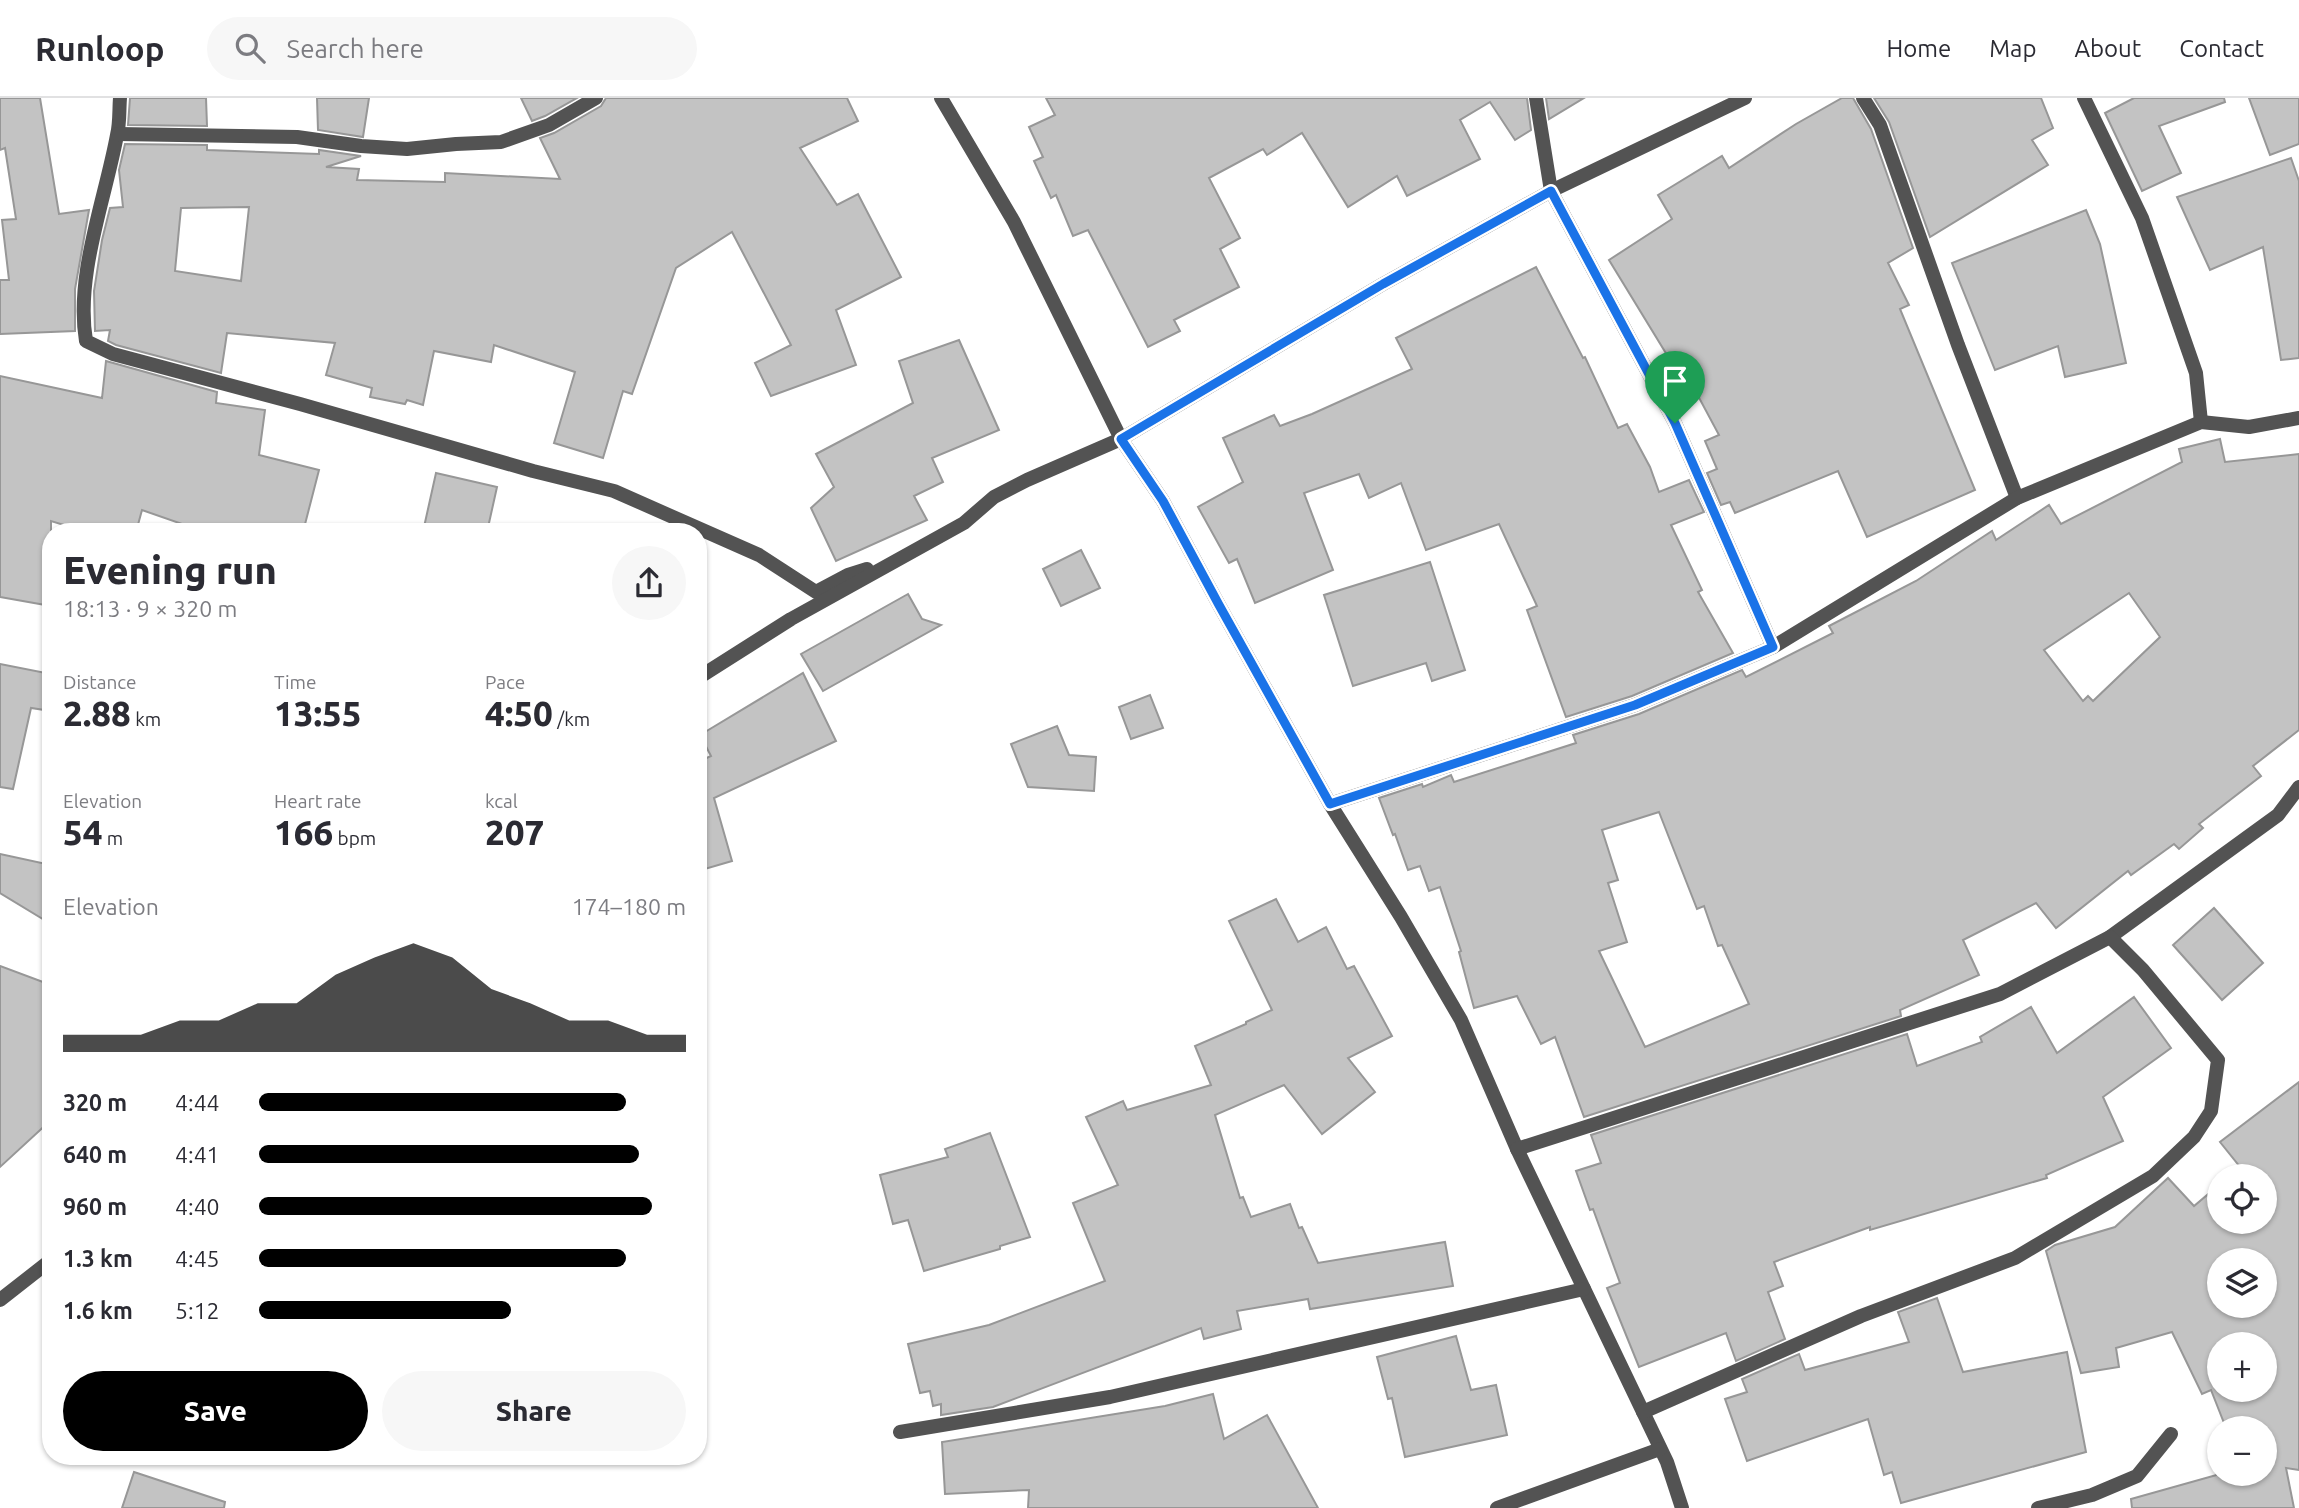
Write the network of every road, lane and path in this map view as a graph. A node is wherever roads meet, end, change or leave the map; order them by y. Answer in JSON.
{"nodes":[{"id":1,"x":120,"y":98,"type":"edge"},
{"id":2,"x":596,"y":98,"type":"edge"},
{"id":3,"x":941,"y":98,"type":"edge"},
{"id":4,"x":1536,"y":98,"type":"edge"},
{"id":5,"x":1745,"y":98,"type":"edge"},
{"id":6,"x":1863,"y":98,"type":"edge"},
{"id":7,"x":2084,"y":98,"type":"edge"},
{"id":8,"x":118,"y":134,"type":"junction"},
{"id":9,"x":1551,"y":191,"type":"junction"},
{"id":10,"x":2299,"y":418,"type":"edge"},
{"id":11,"x":2201,"y":422,"type":"junction"},
{"id":12,"x":1121,"y":439,"type":"junction"},
{"id":13,"x":2017,"y":498,"type":"junction"},
{"id":14,"x":686,"y":523,"type":"edge"},
{"id":15,"x":707,"y":532,"type":"edge"},
{"id":16,"x":892,"y":562,"type":"junction"},
{"id":17,"x":1773,"y":647,"type":"junction"},
{"id":18,"x":707,"y":672,"type":"edge"},
{"id":19,"x":2299,"y":787,"type":"edge"},
{"id":20,"x":1330,"y":804,"type":"junction"},
{"id":21,"x":2110,"y":937,"type":"junction"},
{"id":22,"x":1517,"y":1149,"type":"junction"},
{"id":23,"x":42,"y":1266,"type":"edge"},
{"id":24,"x":1584,"y":1289,"type":"junction"},
{"id":25,"x":0,"y":1300,"type":"edge"},
{"id":26,"x":1643,"y":1412,"type":"junction"},
{"id":27,"x":900,"y":1432,"type":"dead end"},
{"id":28,"x":2171,"y":1434,"type":"dead end"},
{"id":29,"x":1660,"y":1449,"type":"junction"},
{"id":30,"x":1497,"y":1508,"type":"edge"},
{"id":31,"x":1682,"y":1508,"type":"edge"},
{"id":32,"x":2038,"y":1508,"type":"edge"}],
"edges":[{"from":1,"to":8,"type":"street"},
{"from":2,"to":8,"type":"street"},
{"from":3,"to":12,"type":"street"},
{"from":4,"to":9,"type":"street"},
{"from":5,"to":9,"type":"street"},
{"from":6,"to":13,"type":"street"},
{"from":7,"to":11,"type":"street"},
{"from":8,"to":14,"type":"street"},
{"from":9,"to":12,"type":"street"},
{"from":9,"to":17,"type":"street"},
{"from":10,"to":11,"type":"street"},
{"from":11,"to":13,"type":"street"},
{"from":12,"to":16,"type":"street"},
{"from":12,"to":20,"type":"street"},
{"from":13,"to":17,"type":"street"},
{"from":15,"to":16,"type":"street"},
{"from":16,"to":18,"type":"street"},
{"from":17,"to":20,"type":"street"},
{"from":19,"to":21,"type":"street"},
{"from":20,"to":22,"type":"street"},
{"from":21,"to":22,"type":"street"},
{"from":21,"to":26,"type":"street"},
{"from":22,"to":24,"type":"street"},
{"from":23,"to":25,"type":"street"},
{"from":24,"to":26,"type":"street"},
{"from":24,"to":27,"type":"street"},
{"from":26,"to":29,"type":"street"},
{"from":28,"to":32,"type":"street"},
{"from":29,"to":30,"type":"street"},
{"from":29,"to":31,"type":"street"}]}
